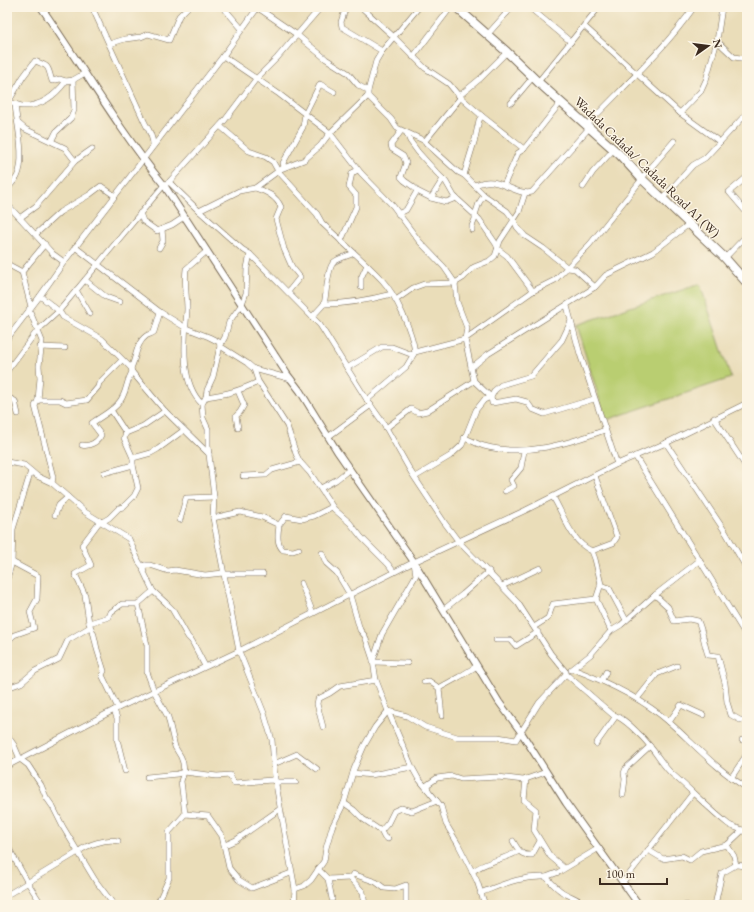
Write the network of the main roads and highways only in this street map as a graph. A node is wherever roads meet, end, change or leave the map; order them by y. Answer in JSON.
{"nodes":[{"id":1,"x":456,"y":7,"type":"edge"},
{"id":2,"x":747,"y":283,"type":"edge"}],
"edges":[{"from":1,"to":2,"type":"main road","name":"Wadada Cadada/ Cadada Road A1 (W)"}]}
